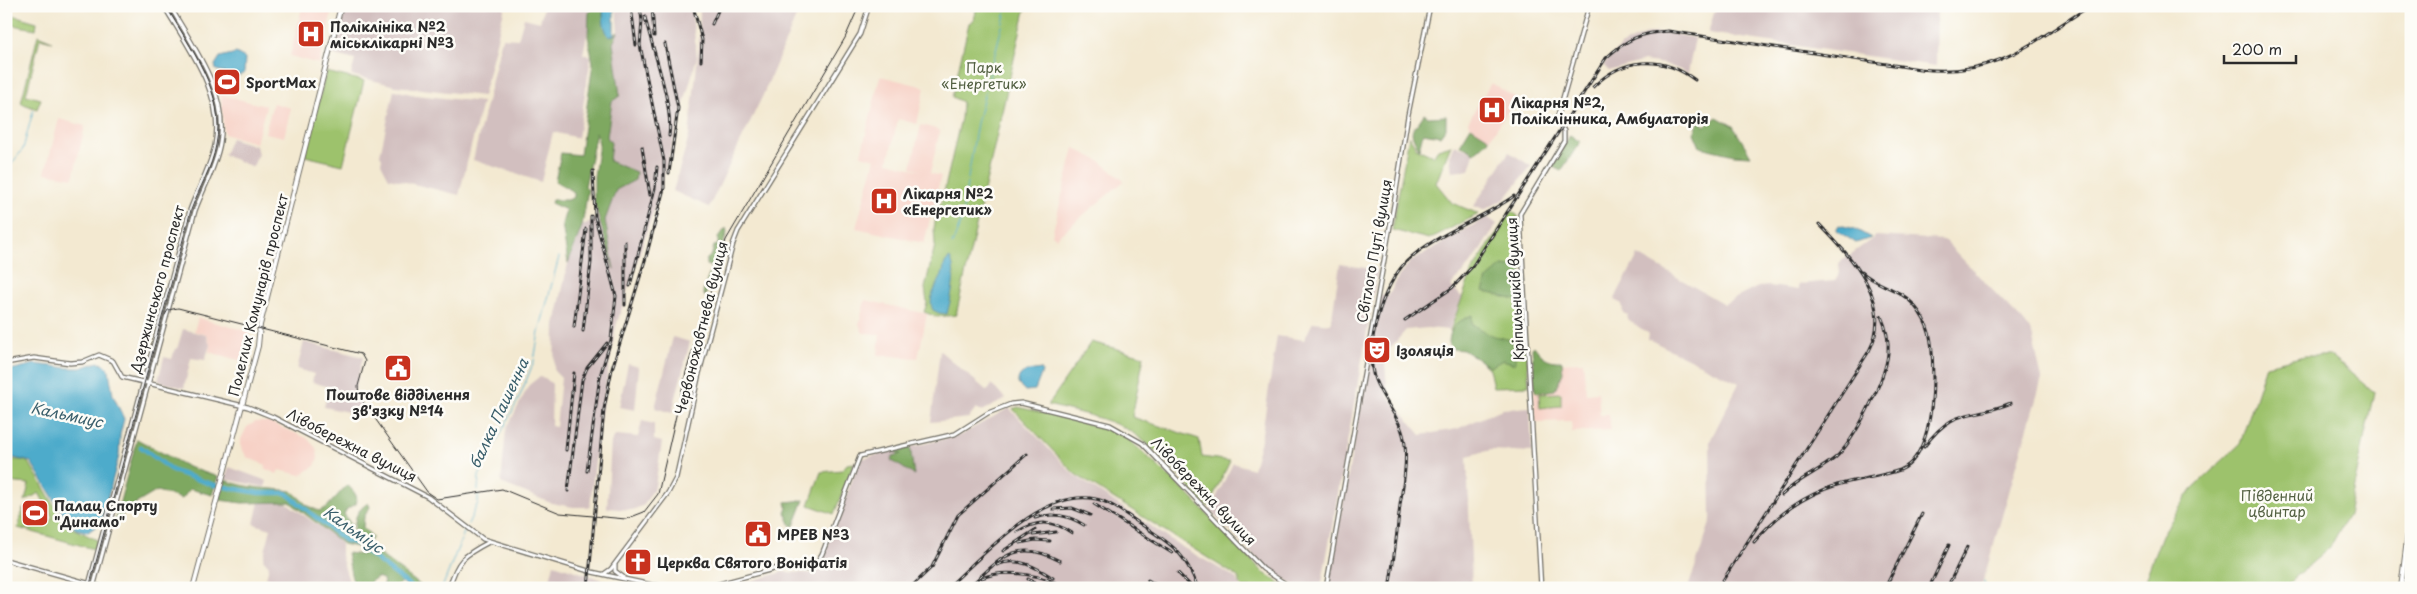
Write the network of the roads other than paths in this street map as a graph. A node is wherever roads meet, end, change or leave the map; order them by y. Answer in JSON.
{"nodes":[{"id":1,"x":164,"y":6,"type":"edge"},
{"id":2,"x":170,"y":6,"type":"edge"},
{"id":3,"x":341,"y":6,"type":"edge"},
{"id":4,"x":869,"y":6,"type":"edge"},
{"id":5,"x":1430,"y":6,"type":"edge"},
{"id":6,"x":1589,"y":6,"type":"edge"},
{"id":7,"x":6,"y":364,"type":"edge"},
{"id":8,"x":144,"y":383,"type":"junction"},
{"id":9,"x":148,"y":384,"type":"junction"},
{"id":10,"x":242,"y":406,"type":"junction"},
{"id":11,"x":2411,"y":508,"type":"edge"},
{"id":12,"x":479,"y":537,"type":"junction"},
{"id":13,"x":490,"y":541,"type":"junction"},
{"id":14,"x":479,"y":546,"type":"junction"},
{"id":15,"x":2411,"y":549,"type":"edge"},
{"id":16,"x":6,"y":560,"type":"edge"},
{"id":17,"x":615,"y":564,"type":"junction"},
{"id":18,"x":603,"y":574,"type":"junction"},
{"id":19,"x":628,"y":580,"type":"junction"},
{"id":20,"x":88,"y":586,"type":"edge"},
{"id":21,"x":93,"y":586,"type":"edge"},
{"id":22,"x":105,"y":588,"type":"edge"},
{"id":23,"x":193,"y":588,"type":"edge"},
{"id":24,"x":449,"y":588,"type":"edge"},
{"id":25,"x":685,"y":588,"type":"edge"},
{"id":26,"x":704,"y":588,"type":"edge"},
{"id":27,"x":1292,"y":588,"type":"edge"},
{"id":28,"x":1326,"y":588,"type":"edge"},
{"id":29,"x":1541,"y":588,"type":"edge"},
{"id":30,"x":2401,"y":588,"type":"edge"},
{"id":31,"x":2407,"y":588,"type":"edge"}],
"edges":[{"from":1,"to":8,"type":"main road","name":"Дзержинського проспект"},
{"from":2,"to":9,"type":"main road","name":"Дзержинського проспект"},
{"from":3,"to":10,"type":"main road","name":"Полеглих Комунарів проспект"},
{"from":4,"to":17,"type":"main road","name":"Червоножовтнева вулиця"},
{"from":5,"to":28,"type":"main road","name":"Світлого Путі вулиця"},
{"from":6,"to":29,"type":"main road","name":"Кріпильників вулиця"},
{"from":7,"to":8,"type":"main road","name":"Лівобережна вулиця"},
{"from":8,"to":9,"type":"main road","name":"Лівобережна вулиця"},
{"from":8,"to":20,"type":"main road","name":"Дзержинського проспект"},
{"from":9,"to":10,"type":"main road","name":"Лівобережна вулиця"},
{"from":9,"to":21,"type":"main road","name":"Дзержинського проспект"},
{"from":10,"to":12,"type":"main road","name":"Лівобережна вулиця"},
{"from":10,"to":23,"type":"main road","name":"Полеглих Комунарів проспект"},
{"from":11,"to":30,"type":"main road"},
{"from":12,"to":13,"type":"main road","name":"Лівобережна вулиця"},
{"from":12,"to":14,"type":"main road"},
{"from":13,"to":14,"type":"main road"},
{"from":13,"to":18,"type":"main road","name":"Лівобережна вулиця"},
{"from":14,"to":24,"type":"main road"},
{"from":15,"to":31,"type":"main road"},
{"from":16,"to":20,"type":"main road"},
{"from":17,"to":18,"type":"main road","name":"Червоножовтнева вулиця"},
{"from":17,"to":19,"type":"main road"},
{"from":18,"to":19,"type":"main road","name":"Лівобережна вулиця"},
{"from":19,"to":25,"type":"main road","name":"Лівобережна вулиця"},
{"from":20,"to":21,"type":"main road"},
{"from":21,"to":22,"type":"main road"},
{"from":26,"to":27,"type":"main road","name":"Лівобережна вулиця"}]}
